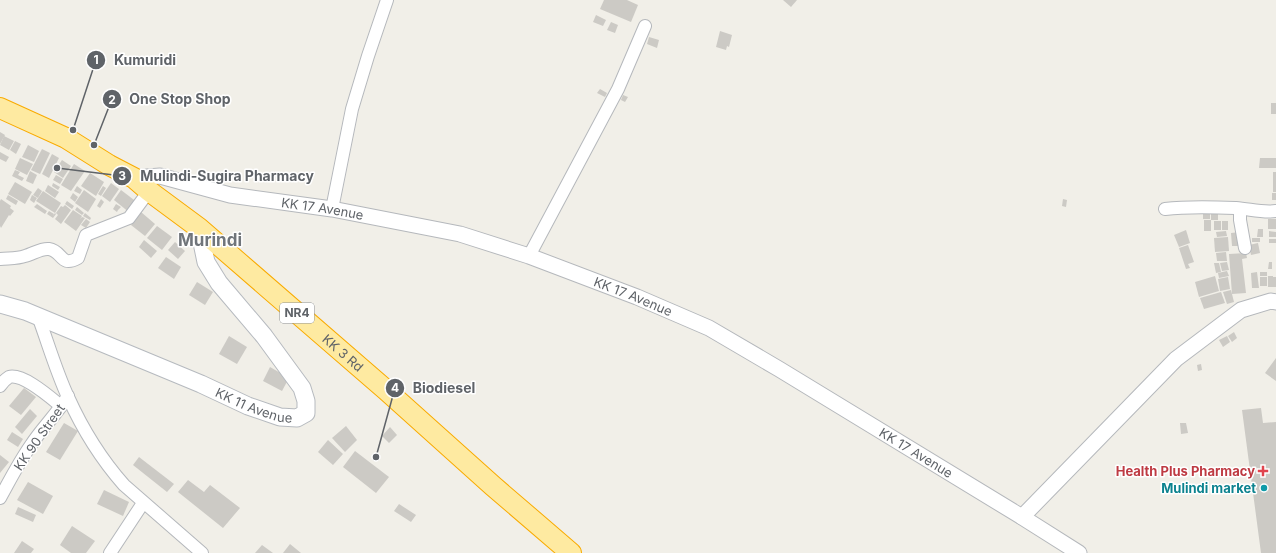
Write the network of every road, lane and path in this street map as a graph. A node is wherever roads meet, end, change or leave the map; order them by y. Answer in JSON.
{"nodes":[{"id":1,"x":387,"y":0,"type":"edge"},
{"id":2,"x":646,"y":26,"type":"dead end"},
{"id":3,"x":0,"y":108,"type":"edge"},
{"id":4,"x":134,"y":178,"type":"junction"},
{"id":5,"x":149,"y":191,"type":"junction"},
{"id":6,"x":1240,"y":208,"type":"junction"},
{"id":7,"x":332,"y":209,"type":"junction"},
{"id":8,"x":1165,"y":209,"type":"dead end"},
{"id":9,"x":1276,"y":211,"type":"edge"},
{"id":10,"x":199,"y":228,"type":"junction"},
{"id":11,"x":1245,"y":248,"type":"dead end"},
{"id":12,"x":528,"y":256,"type":"junction"},
{"id":13,"x":0,"y":258,"type":"edge"},
{"id":14,"x":1276,"y":302,"type":"edge"},
{"id":15,"x":0,"y":304,"type":"edge"},
{"id":16,"x":38,"y":316,"type":"junction"},
{"id":17,"x":0,"y":386,"type":"edge"},
{"id":18,"x":64,"y":401,"type":"junction"},
{"id":19,"x":0,"y":498,"type":"edge"},
{"id":20,"x":143,"y":503,"type":"junction"},
{"id":21,"x":1022,"y":517,"type":"junction"},
{"id":22,"x":110,"y":553,"type":"edge"},
{"id":23,"x":202,"y":553,"type":"edge"},
{"id":24,"x":571,"y":553,"type":"edge"},
{"id":25,"x":1079,"y":553,"type":"edge"}],
"edges":[{"from":1,"to":7,"type":"street"},
{"from":2,"to":12,"type":"street"},
{"from":3,"to":4,"type":"highway","name":"KK 3 Rd","number":"NR4"},
{"from":4,"to":5,"type":"highway","name":"KK 3 Rd","number":"NR4"},
{"from":4,"to":7,"type":"street","name":"KK 17 Avenue"},
{"from":5,"to":10,"type":"highway","name":"KK 3 Rd","number":"NR4"},
{"from":5,"to":13,"type":"street"},
{"from":6,"to":8,"type":"street"},
{"from":6,"to":9,"type":"street"},
{"from":6,"to":11,"type":"street"},
{"from":7,"to":12,"type":"street","name":"KK 17 Avenue"},
{"from":10,"to":16,"type":"main road","name":"KK 11 Avenue"},
{"from":10,"to":24,"type":"highway","name":"KK 3 Rd","number":"NR4"},
{"from":12,"to":21,"type":"street","name":"KK 17 Avenue"},
{"from":14,"to":21,"type":"street"},
{"from":15,"to":16,"type":"main road","name":"KK 11 Avenue"},
{"from":16,"to":18,"type":"street"},
{"from":17,"to":18,"type":"street"},
{"from":18,"to":19,"type":"street","name":"KK 90 Street"},
{"from":18,"to":20,"type":"street"},
{"from":20,"to":22,"type":"street"},
{"from":20,"to":23,"type":"street"},
{"from":21,"to":25,"type":"street","name":"KK 17 Avenue"}]}
